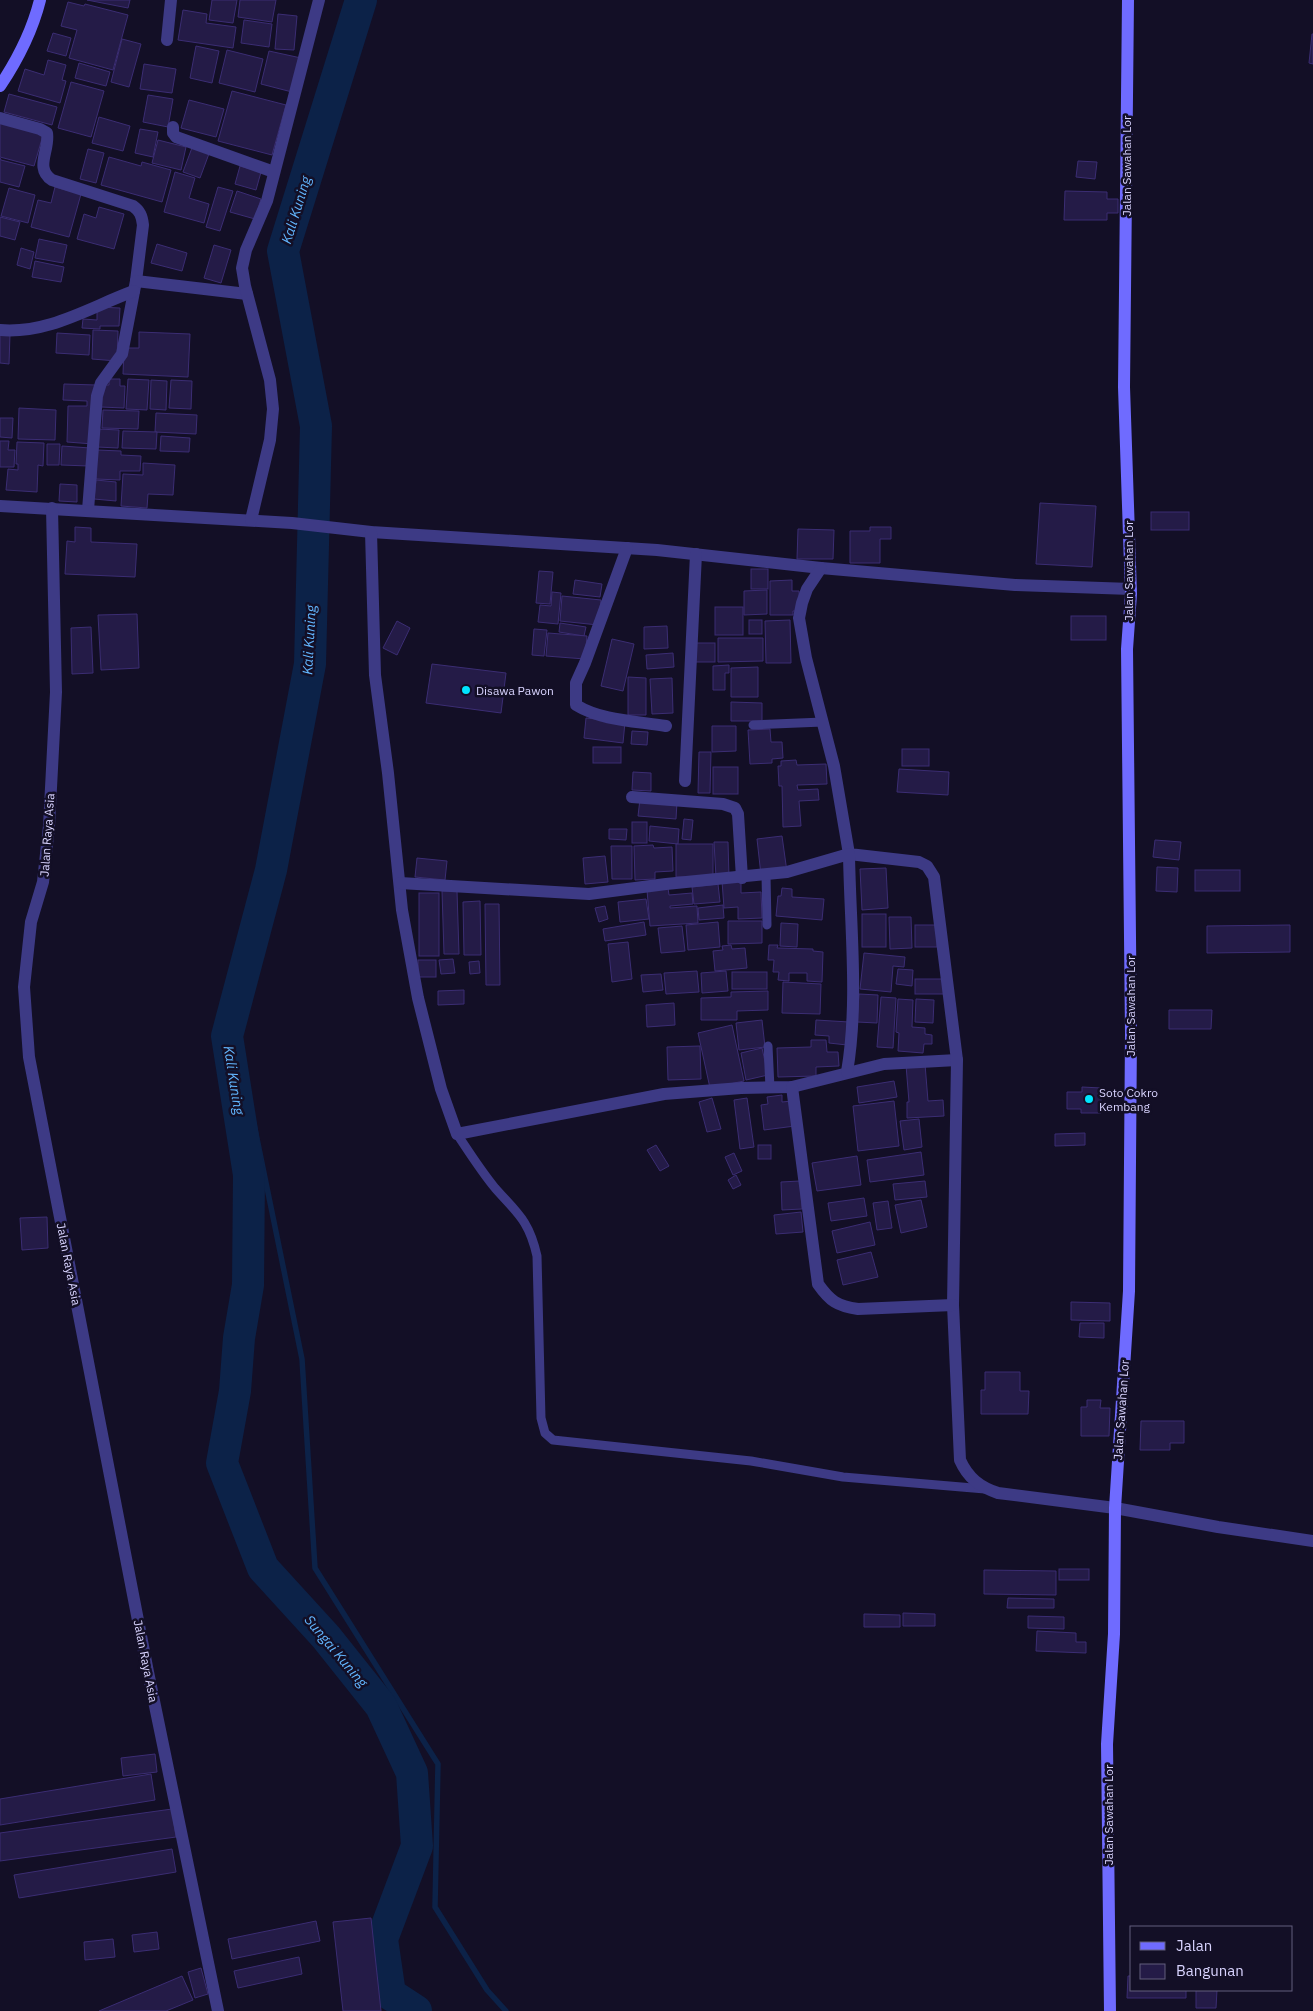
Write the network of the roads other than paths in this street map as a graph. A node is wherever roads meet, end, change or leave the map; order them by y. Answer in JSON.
{"nodes":[{"id":1,"x":40,"y":0,"type":"edge"},
{"id":2,"x":171,"y":0,"type":"edge"},
{"id":3,"x":319,"y":0,"type":"edge"},
{"id":4,"x":1128,"y":0,"type":"edge"},
{"id":5,"x":167,"y":40,"type":"dead end"},
{"id":6,"x":0,"y":86,"type":"edge"},
{"id":7,"x":0,"y":118,"type":"edge"},
{"id":8,"x":173,"y":127,"type":"dead end"},
{"id":9,"x":274,"y":172,"type":"junction"},
{"id":10,"x":135,"y":286,"type":"junction"},
{"id":11,"x":247,"y":294,"type":"junction"},
{"id":12,"x":0,"y":330,"type":"edge"},
{"id":13,"x":0,"y":506,"type":"edge"},
{"id":14,"x":52,"y":508,"type":"junction"},
{"id":15,"x":88,"y":510,"type":"junction"},
{"id":16,"x":251,"y":520,"type":"junction"},
{"id":17,"x":371,"y":532,"type":"junction"},
{"id":18,"x":626,"y":548,"type":"junction"},
{"id":19,"x":696,"y":554,"type":"junction"},
{"id":20,"x":821,"y":568,"type":"junction"},
{"id":21,"x":1131,"y":589,"type":"junction"},
{"id":22,"x":822,"y":722,"type":"junction"},
{"id":23,"x":754,"y":725,"type":"dead end"},
{"id":24,"x":666,"y":726,"type":"dead end"},
{"id":25,"x":686,"y":781,"type":"dead end"},
{"id":26,"x":632,"y":797,"type":"dead end"},
{"id":27,"x":849,"y":854,"type":"junction"},
{"id":28,"x":766,"y":875,"type":"junction"},
{"id":29,"x":742,"y":878,"type":"junction"},
{"id":30,"x":400,"y":883,"type":"junction"},
{"id":31,"x":767,"y":924,"type":"dead end"},
{"id":32,"x":768,"y":1046,"type":"dead end"},
{"id":33,"x":957,"y":1060,"type":"junction"},
{"id":34,"x":847,"y":1072,"type":"junction"},
{"id":35,"x":792,"y":1087,"type":"junction"},
{"id":36,"x":770,"y":1088,"type":"junction"},
{"id":37,"x":456,"y":1134,"type":"junction"},
{"id":38,"x":952,"y":1305,"type":"junction"},
{"id":39,"x":985,"y":1489,"type":"junction"},
{"id":40,"x":1115,"y":1508,"type":"junction"},
{"id":41,"x":1313,"y":1541,"type":"edge"},
{"id":42,"x":218,"y":2011,"type":"edge"},
{"id":43,"x":1110,"y":2011,"type":"edge"}],
"edges":[{"from":1,"to":6,"type":"main road"},
{"from":2,"to":5,"type":"street"},
{"from":3,"to":9,"type":"street"},
{"from":4,"to":21,"type":"main road","name":"Jalan Sawahan Lor"},
{"from":7,"to":10,"type":"street"},
{"from":8,"to":9,"type":"street"},
{"from":9,"to":11,"type":"street"},
{"from":10,"to":11,"type":"street"},
{"from":10,"to":12,"type":"street"},
{"from":10,"to":15,"type":"street"},
{"from":11,"to":16,"type":"street"},
{"from":13,"to":14,"type":"street"},
{"from":14,"to":15,"type":"street"},
{"from":14,"to":42,"type":"street","name":"Jalan Raya Asia"},
{"from":15,"to":16,"type":"street"},
{"from":16,"to":17,"type":"street"},
{"from":17,"to":18,"type":"street"},
{"from":17,"to":30,"type":"street"},
{"from":18,"to":19,"type":"street"},
{"from":18,"to":24,"type":"street"},
{"from":19,"to":20,"type":"street"},
{"from":19,"to":25,"type":"street"},
{"from":20,"to":21,"type":"street"},
{"from":20,"to":22,"type":"street"},
{"from":21,"to":40,"type":"main road","name":"Jalan Sawahan Lor"},
{"from":22,"to":23,"type":"lane"},
{"from":22,"to":27,"type":"street"},
{"from":26,"to":29,"type":"street"},
{"from":27,"to":28,"type":"street"},
{"from":27,"to":33,"type":"street"},
{"from":27,"to":34,"type":"street"},
{"from":28,"to":29,"type":"street"},
{"from":28,"to":31,"type":"lane"},
{"from":29,"to":30,"type":"street"},
{"from":30,"to":37,"type":"street"},
{"from":32,"to":36,"type":"lane"},
{"from":33,"to":34,"type":"street"},
{"from":33,"to":38,"type":"street"},
{"from":34,"to":35,"type":"street"},
{"from":35,"to":36,"type":"street"},
{"from":35,"to":38,"type":"street"},
{"from":36,"to":37,"type":"street"},
{"from":37,"to":39,"type":"lane"},
{"from":38,"to":39,"type":"street"},
{"from":39,"to":40,"type":"street"},
{"from":40,"to":41,"type":"street"},
{"from":40,"to":43,"type":"main road","name":"Jalan Sawahan Lor"}]}
